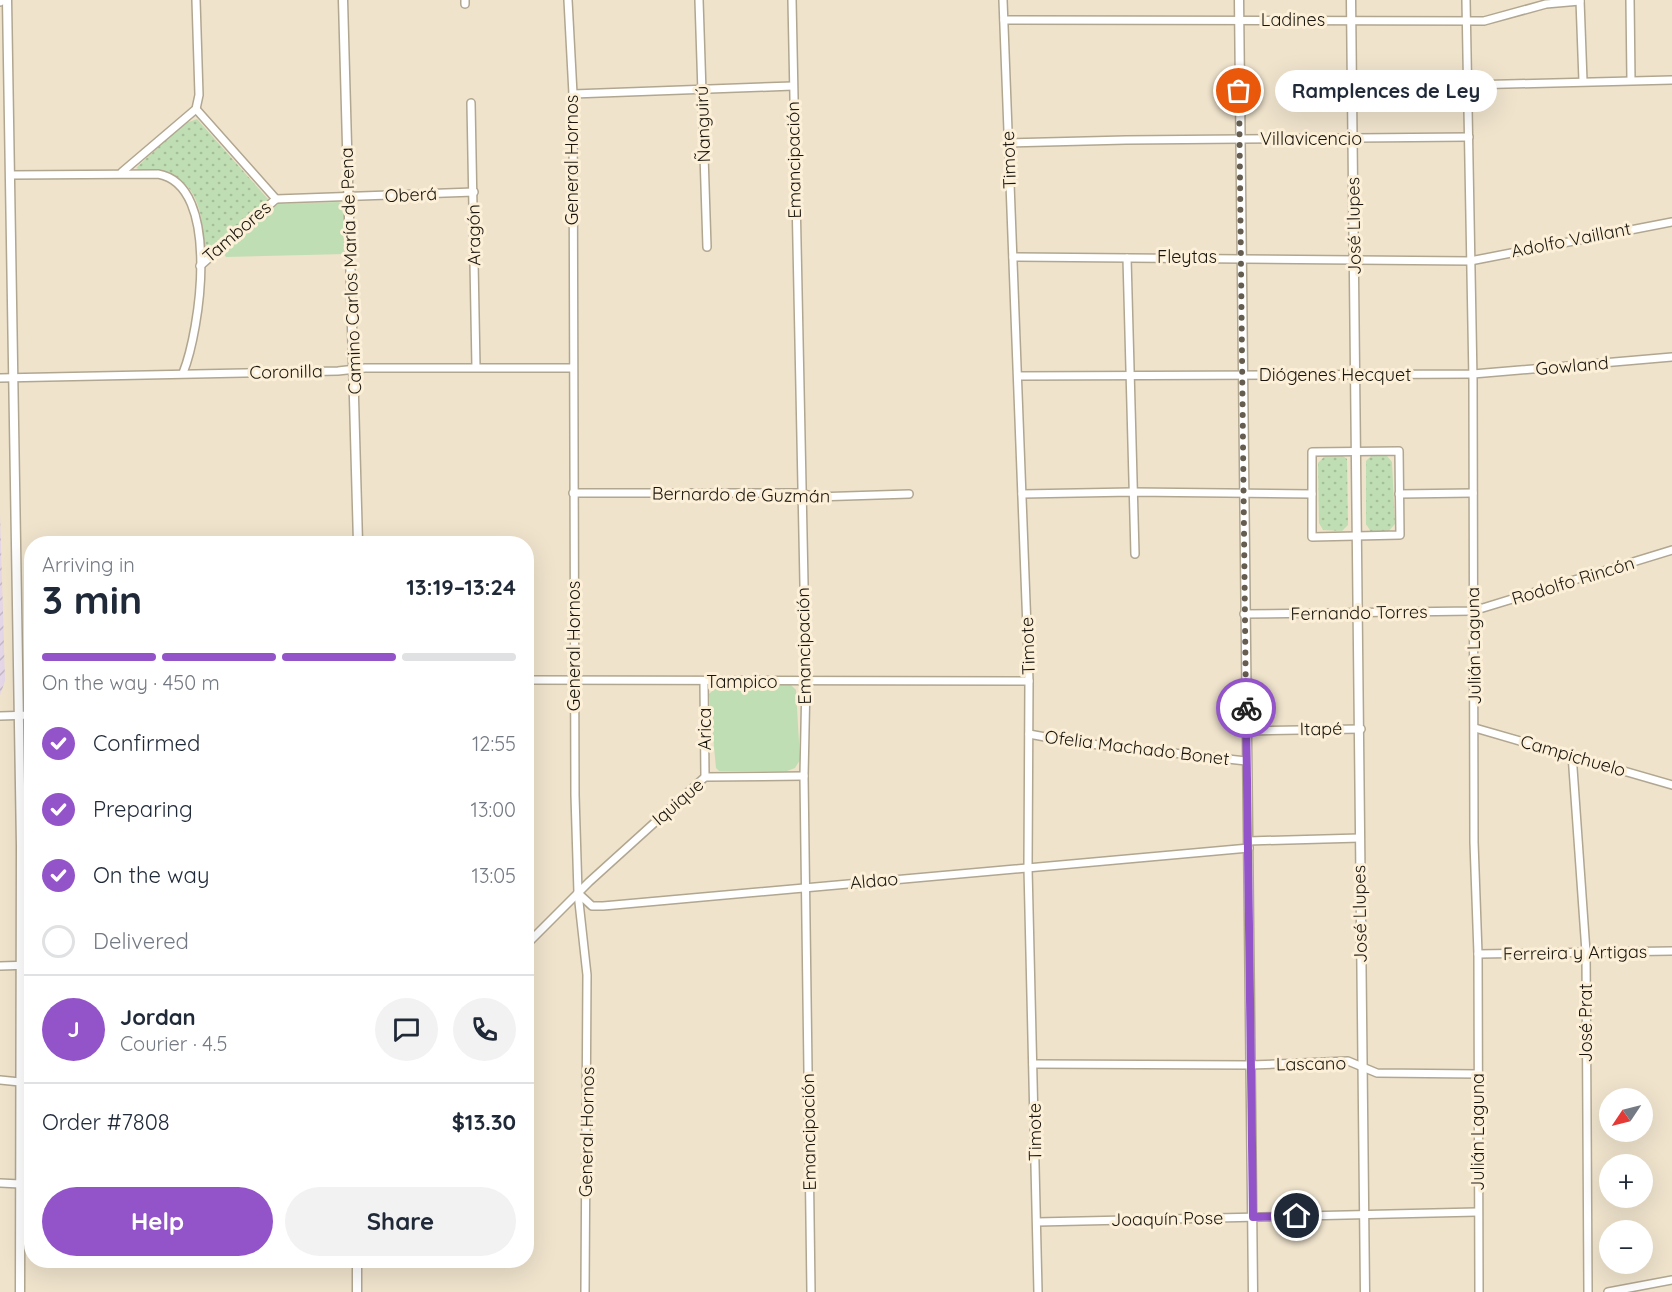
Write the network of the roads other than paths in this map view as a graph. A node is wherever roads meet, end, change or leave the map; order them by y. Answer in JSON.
{"nodes":[{"id":1,"x":7,"y":0,"type":"edge"},
{"id":2,"x":196,"y":0,"type":"edge"},
{"id":3,"x":343,"y":0,"type":"edge"},
{"id":4,"x":568,"y":0,"type":"edge"},
{"id":5,"x":699,"y":0,"type":"edge"},
{"id":6,"x":792,"y":0,"type":"edge"},
{"id":7,"x":1003,"y":0,"type":"edge"},
{"id":8,"x":1239,"y":0,"type":"edge"},
{"id":9,"x":1351,"y":0,"type":"edge"},
{"id":10,"x":1466,"y":0,"type":"edge"},
{"id":11,"x":1580,"y":0,"type":"edge"},
{"id":12,"x":1630,"y":0,"type":"edge"},
{"id":13,"x":1004,"y":20,"type":"junction"},
{"id":14,"x":1239,"y":20,"type":"junction"},
{"id":15,"x":1352,"y":21,"type":"junction"},
{"id":16,"x":1467,"y":21,"type":"junction"},
{"id":17,"x":1631,"y":80,"type":"junction"},
{"id":18,"x":1672,"y":80,"type":"edge"},
{"id":19,"x":1583,"y":81,"type":"junction"},
{"id":20,"x":1468,"y":85,"type":"junction"},
{"id":21,"x":793,"y":86,"type":"junction"},
{"id":22,"x":702,"y":89,"type":"junction"},
{"id":23,"x":573,"y":94,"type":"junction"},
{"id":24,"x":471,"y":103,"type":"dead end"},
{"id":25,"x":196,"y":109,"type":"junction"},
{"id":26,"x":1469,"y":137,"type":"junction"},
{"id":27,"x":1239,"y":139,"type":"junction"},
{"id":28,"x":1353,"y":139,"type":"junction"},
{"id":29,"x":1009,"y":143,"type":"junction"},
{"id":30,"x":122,"y":172,"type":"junction"},
{"id":31,"x":10,"y":175,"type":"junction"},
{"id":32,"x":474,"y":192,"type":"junction"},
{"id":33,"x":349,"y":198,"type":"junction"},
{"id":34,"x":276,"y":199,"type":"junction"},
{"id":35,"x":1672,"y":222,"type":"edge"},
{"id":36,"x":707,"y":248,"type":"dead end"},
{"id":37,"x":1013,"y":257,"type":"junction"},
{"id":38,"x":1242,"y":257,"type":"junction"},
{"id":39,"x":1127,"y":258,"type":"junction"},
{"id":40,"x":1354,"y":261,"type":"junction"},
{"id":41,"x":1470,"y":261,"type":"junction"},
{"id":42,"x":200,"y":266,"type":"junction"},
{"id":43,"x":1672,"y":357,"type":"edge"},
{"id":44,"x":476,"y":367,"type":"junction"},
{"id":45,"x":572,"y":368,"type":"junction"},
{"id":46,"x":355,"y":369,"type":"junction"},
{"id":47,"x":183,"y":374,"type":"junction"},
{"id":48,"x":1473,"y":374,"type":"junction"},
{"id":49,"x":1242,"y":375,"type":"junction"},
{"id":50,"x":1018,"y":376,"type":"junction"},
{"id":51,"x":1356,"y":376,"type":"junction"},
{"id":52,"x":13,"y":377,"type":"junction"},
{"id":53,"x":1130,"y":377,"type":"junction"},
{"id":54,"x":0,"y":378,"type":"edge"},
{"id":55,"x":1357,"y":452,"type":"junction"},
{"id":56,"x":1132,"y":492,"type":"junction"},
{"id":57,"x":573,"y":493,"type":"junction"},
{"id":58,"x":801,"y":493,"type":"junction"},
{"id":59,"x":1473,"y":493,"type":"junction"},
{"id":60,"x":909,"y":494,"type":"dead end"},
{"id":61,"x":1022,"y":494,"type":"junction"},
{"id":62,"x":1243,"y":494,"type":"junction"},
{"id":63,"x":1312,"y":494,"type":"junction"},
{"id":64,"x":1399,"y":494,"type":"junction"},
{"id":65,"x":358,"y":536,"type":"edge"},
{"id":66,"x":1357,"y":536,"type":"junction"},
{"id":67,"x":1672,"y":550,"type":"edge"},
{"id":68,"x":1135,"y":554,"type":"dead end"},
{"id":69,"x":1473,"y":611,"type":"junction"},
{"id":70,"x":1357,"y":612,"type":"junction"},
{"id":71,"x":1244,"y":614,"type":"junction"},
{"id":72,"x":534,"y":680,"type":"edge"},
{"id":73,"x":574,"y":680,"type":"junction"},
{"id":74,"x":806,"y":681,"type":"junction"},
{"id":75,"x":1029,"y":681,"type":"junction"},
{"id":76,"x":704,"y":682,"type":"junction"},
{"id":77,"x":0,"y":716,"type":"edge"},
{"id":78,"x":18,"y":716,"type":"junction"},
{"id":79,"x":24,"y":716,"type":"edge"},
{"id":80,"x":1474,"y":728,"type":"junction"},
{"id":81,"x":1361,"y":729,"type":"junction"},
{"id":82,"x":1246,"y":731,"type":"junction"},
{"id":83,"x":1029,"y":734,"type":"junction"},
{"id":84,"x":1572,"y":754,"type":"junction"},
{"id":85,"x":1246,"y":761,"type":"junction"},
{"id":86,"x":804,"y":776,"type":"junction"},
{"id":87,"x":705,"y":777,"type":"junction"},
{"id":88,"x":1672,"y":785,"type":"edge"},
{"id":89,"x":1360,"y":838,"type":"junction"},
{"id":90,"x":1248,"y":845,"type":"junction"},
{"id":91,"x":1028,"y":868,"type":"junction"},
{"id":92,"x":806,"y":887,"type":"junction"},
{"id":93,"x":578,"y":893,"type":"junction"},
{"id":94,"x":534,"y":937,"type":"edge"},
{"id":95,"x":1672,"y":951,"type":"edge"},
{"id":96,"x":1586,"y":952,"type":"junction"},
{"id":97,"x":1478,"y":954,"type":"junction"},
{"id":98,"x":19,"y":965,"type":"junction"},
{"id":99,"x":24,"y":965,"type":"edge"},
{"id":100,"x":0,"y":966,"type":"edge"},
{"id":101,"x":1033,"y":1064,"type":"junction"},
{"id":102,"x":1251,"y":1065,"type":"junction"},
{"id":103,"x":1362,"y":1067,"type":"junction"},
{"id":104,"x":1478,"y":1074,"type":"junction"},
{"id":105,"x":0,"y":1080,"type":"edge"},
{"id":106,"x":20,"y":1082,"type":"junction"},
{"id":107,"x":0,"y":1183,"type":"edge"},
{"id":108,"x":20,"y":1184,"type":"junction"},
{"id":109,"x":1477,"y":1212,"type":"junction"},
{"id":110,"x":1364,"y":1215,"type":"junction"},
{"id":111,"x":1253,"y":1217,"type":"junction"},
{"id":112,"x":1037,"y":1222,"type":"junction"},
{"id":113,"x":357,"y":1268,"type":"edge"},
{"id":114,"x":1672,"y":1280,"type":"edge"},
{"id":115,"x":20,"y":1292,"type":"edge"},
{"id":116,"x":357,"y":1292,"type":"edge"},
{"id":117,"x":585,"y":1292,"type":"edge"},
{"id":118,"x":812,"y":1292,"type":"edge"},
{"id":119,"x":1038,"y":1292,"type":"edge"},
{"id":120,"x":1253,"y":1292,"type":"edge"},
{"id":121,"x":1365,"y":1292,"type":"edge"},
{"id":122,"x":1479,"y":1292,"type":"edge"},
{"id":123,"x":1587,"y":1292,"type":"edge"},
{"id":124,"x":1608,"y":1292,"type":"edge"}],
"edges":[{"from":1,"to":31,"type":"street"},
{"from":2,"to":25,"type":"street"},
{"from":3,"to":33,"type":"street","name":"Camino Carlos María de Pena"},
{"from":4,"to":23,"type":"street","name":"General Hornos"},
{"from":5,"to":22,"type":"street","name":"Ñanguirú"},
{"from":6,"to":21,"type":"street","name":"Emancipación"},
{"from":7,"to":13,"type":"street","name":"Timote"},
{"from":8,"to":14,"type":"street"},
{"from":9,"to":15,"type":"street","name":"José Llupes"},
{"from":10,"to":16,"type":"street","name":"Julián Laguna"},
{"from":11,"to":16,"type":"street","name":"Ladines"},
{"from":11,"to":19,"type":"street"},
{"from":12,"to":17,"type":"street"},
{"from":13,"to":14,"type":"street","name":"Ladines"},
{"from":13,"to":29,"type":"street","name":"Timote"},
{"from":14,"to":15,"type":"street","name":"Ladines"},
{"from":14,"to":27,"type":"street"},
{"from":15,"to":16,"type":"street","name":"Ladines"},
{"from":15,"to":28,"type":"street","name":"José Llupes"},
{"from":16,"to":20,"type":"street","name":"Julián Laguna"},
{"from":17,"to":18,"type":"street"},
{"from":17,"to":19,"type":"street"},
{"from":19,"to":20,"type":"street"},
{"from":20,"to":26,"type":"street","name":"Julián Laguna"},
{"from":21,"to":22,"type":"street"},
{"from":21,"to":58,"type":"street","name":"Emancipación"},
{"from":22,"to":23,"type":"street"},
{"from":22,"to":36,"type":"street","name":"Ñanguirú"},
{"from":23,"to":45,"type":"street","name":"General Hornos"},
{"from":24,"to":32,"type":"street","name":"Aragón"},
{"from":25,"to":30,"type":"street"},
{"from":25,"to":34,"type":"street"},
{"from":26,"to":28,"type":"street","name":"Villavicencio"},
{"from":26,"to":41,"type":"street","name":"Julián Laguna"},
{"from":27,"to":28,"type":"street","name":"Villavicencio"},
{"from":27,"to":29,"type":"street","name":"Villavicencio"},
{"from":27,"to":38,"type":"street"},
{"from":28,"to":40,"type":"street","name":"José Llupes"},
{"from":29,"to":37,"type":"street","name":"Timote"},
{"from":30,"to":31,"type":"street","name":"Tambores"},
{"from":30,"to":42,"type":"street","name":"Tambores"},
{"from":31,"to":52,"type":"street"},
{"from":32,"to":33,"type":"street","name":"Oberá"},
{"from":32,"to":44,"type":"street","name":"Aragón"},
{"from":33,"to":34,"type":"street","name":"Oberá"},
{"from":33,"to":46,"type":"street","name":"Camino Carlos María de Pena"},
{"from":34,"to":42,"type":"street","name":"Tambores"},
{"from":35,"to":41,"type":"street","name":"Adolfo Vaillant"},
{"from":37,"to":39,"type":"street","name":"Fleytas"},
{"from":37,"to":50,"type":"street","name":"Timote"},
{"from":38,"to":39,"type":"street","name":"Fleytas"},
{"from":38,"to":40,"type":"street","name":"Fleytas"},
{"from":38,"to":49,"type":"street"},
{"from":39,"to":53,"type":"street"},
{"from":40,"to":41,"type":"street","name":"Fleytas"},
{"from":40,"to":51,"type":"street","name":"José Llupes"},
{"from":41,"to":48,"type":"street","name":"Julián Laguna"},
{"from":42,"to":47,"type":"street"},
{"from":43,"to":48,"type":"street","name":"Gowland"},
{"from":44,"to":45,"type":"street","name":"Coronilla"},
{"from":44,"to":46,"type":"street","name":"Coronilla"},
{"from":45,"to":57,"type":"street","name":"General Hornos"},
{"from":46,"to":47,"type":"street","name":"Coronilla"},
{"from":46,"to":65,"type":"street","name":"Camino Carlos María de Pena"},
{"from":47,"to":52,"type":"street","name":"Coronilla"},
{"from":48,"to":51,"type":"street","name":"Diógenes Hecquet"},
{"from":48,"to":59,"type":"street","name":"Julián Laguna"},
{"from":49,"to":51,"type":"street","name":"Diógenes Hecquet"},
{"from":49,"to":53,"type":"street","name":"Diógenes Hecquet"},
{"from":49,"to":62,"type":"street"},
{"from":50,"to":53,"type":"street","name":"Diógenes Hecquet"},
{"from":50,"to":61,"type":"street","name":"Timote"},
{"from":51,"to":55,"type":"street","name":"José Llupes"},
{"from":52,"to":54,"type":"street","name":"Coronilla"},
{"from":52,"to":78,"type":"street"},
{"from":53,"to":56,"type":"street"},
{"from":55,"to":63,"type":"street"},
{"from":55,"to":64,"type":"street"},
{"from":55,"to":66,"type":"street","name":"José Llupes"},
{"from":56,"to":61,"type":"street"},
{"from":56,"to":62,"type":"street"},
{"from":56,"to":68,"type":"street"},
{"from":57,"to":58,"type":"street","name":"Bernardo de Guzmán"},
{"from":57,"to":73,"type":"street","name":"General Hornos"},
{"from":58,"to":60,"type":"street","name":"Bernardo de Guzmán"},
{"from":58,"to":74,"type":"street","name":"Emancipación"},
{"from":59,"to":64,"type":"street"},
{"from":59,"to":69,"type":"street","name":"Julián Laguna"},
{"from":61,"to":75,"type":"street","name":"Timote"},
{"from":62,"to":63,"type":"street"},
{"from":62,"to":71,"type":"street"},
{"from":63,"to":66,"type":"street"},
{"from":64,"to":66,"type":"street"},
{"from":66,"to":70,"type":"street","name":"José Llupes"},
{"from":67,"to":69,"type":"street","name":"Rodolfo Rincón"},
{"from":69,"to":70,"type":"street","name":"Fernando Torres"},
{"from":69,"to":80,"type":"street","name":"Julián Laguna"},
{"from":70,"to":71,"type":"street","name":"Fernando Torres"},
{"from":70,"to":81,"type":"street","name":"José Llupes"},
{"from":71,"to":82,"type":"street"},
{"from":72,"to":73,"type":"street","name":"Tampico"},
{"from":73,"to":76,"type":"street","name":"Tampico"},
{"from":73,"to":93,"type":"street","name":"General Hornos"},
{"from":74,"to":75,"type":"street","name":"Tampico"},
{"from":74,"to":76,"type":"street","name":"Tampico"},
{"from":74,"to":86,"type":"street","name":"Emancipación"},
{"from":75,"to":83,"type":"street","name":"Timote"},
{"from":76,"to":87,"type":"street","name":"Arica"},
{"from":77,"to":78,"type":"street"},
{"from":78,"to":79,"type":"street"},
{"from":78,"to":98,"type":"street"},
{"from":80,"to":84,"type":"street","name":"Campichuelo"},
{"from":80,"to":97,"type":"street","name":"Julián Laguna"},
{"from":81,"to":82,"type":"street","name":"Itapé"},
{"from":81,"to":89,"type":"street","name":"José Llupes"},
{"from":82,"to":85,"type":"street"},
{"from":83,"to":85,"type":"street","name":"Ofelia Machado Bonet"},
{"from":83,"to":91,"type":"street","name":"Timote"},
{"from":84,"to":88,"type":"street","name":"Campichuelo"},
{"from":84,"to":96,"type":"street","name":"José Prat"},
{"from":85,"to":90,"type":"street"},
{"from":86,"to":87,"type":"street","name":"Iquique"},
{"from":86,"to":92,"type":"street","name":"Emancipación"},
{"from":87,"to":93,"type":"street","name":"Iquique"},
{"from":89,"to":90,"type":"street","name":"Aldao"},
{"from":89,"to":103,"type":"street","name":"José Llupes"},
{"from":90,"to":91,"type":"street","name":"Aldao"},
{"from":90,"to":102,"type":"street"},
{"from":91,"to":92,"type":"street","name":"Aldao"},
{"from":91,"to":101,"type":"street","name":"Timote"},
{"from":92,"to":93,"type":"street","name":"Aldao"},
{"from":92,"to":118,"type":"street","name":"Emancipación"},
{"from":93,"to":94,"type":"street"},
{"from":93,"to":117,"type":"street","name":"General Hornos"},
{"from":95,"to":96,"type":"street","name":"Ferreira y Artigas"},
{"from":96,"to":97,"type":"street","name":"Ferreira y Artigas"},
{"from":96,"to":123,"type":"street","name":"José Prat"},
{"from":97,"to":104,"type":"street","name":"Julián Laguna"},
{"from":98,"to":99,"type":"street"},
{"from":98,"to":100,"type":"street"},
{"from":98,"to":106,"type":"street"},
{"from":101,"to":102,"type":"street","name":"Lascano"},
{"from":101,"to":112,"type":"street","name":"Timote"},
{"from":102,"to":103,"type":"street","name":"Lascano"},
{"from":102,"to":111,"type":"street"},
{"from":103,"to":104,"type":"street","name":"Lascano"},
{"from":103,"to":110,"type":"street","name":"José Llupes"},
{"from":104,"to":109,"type":"street","name":"Julián Laguna"},
{"from":105,"to":106,"type":"street"},
{"from":106,"to":108,"type":"street"},
{"from":107,"to":108,"type":"street"},
{"from":108,"to":115,"type":"street"},
{"from":109,"to":110,"type":"street","name":"Joaquín Pose"},
{"from":109,"to":122,"type":"street","name":"Julián Laguna"},
{"from":110,"to":111,"type":"street","name":"Joaquín Pose"},
{"from":110,"to":121,"type":"street","name":"José Llupes"},
{"from":111,"to":112,"type":"street","name":"Joaquín Pose"},
{"from":111,"to":120,"type":"street"},
{"from":112,"to":119,"type":"street","name":"Timote"},
{"from":113,"to":116,"type":"street"},
{"from":114,"to":124,"type":"street"}]}
